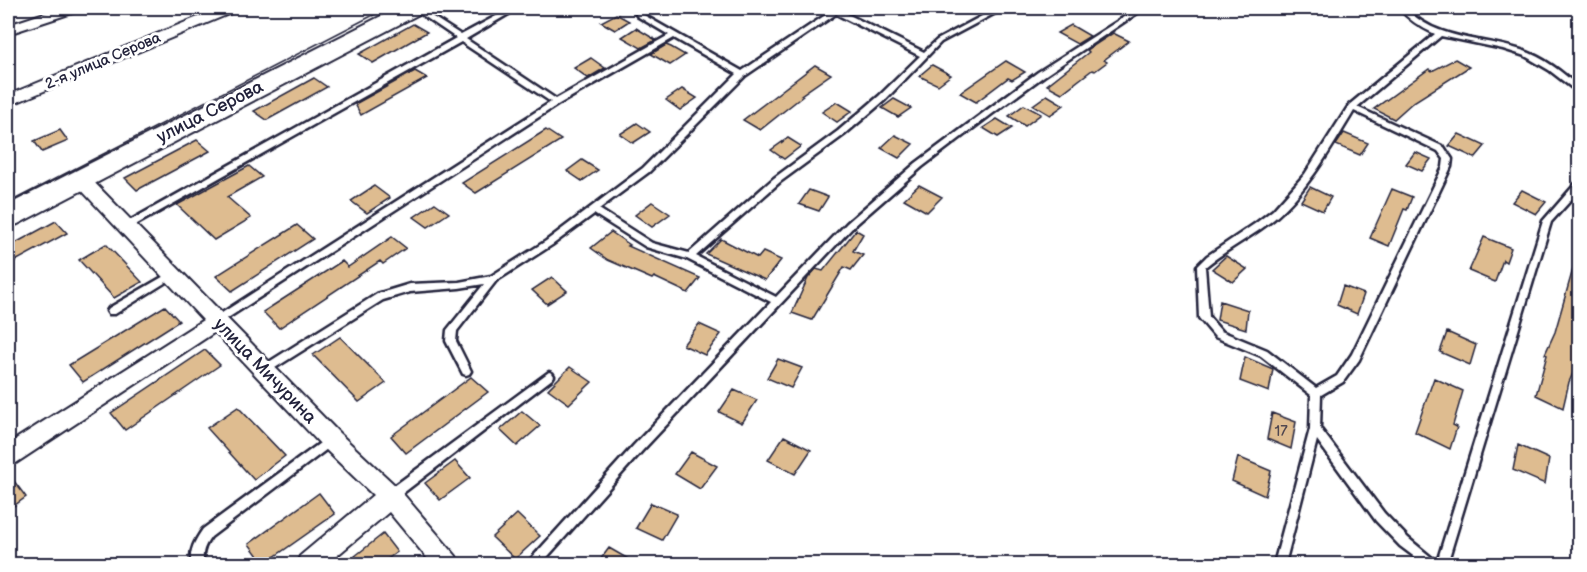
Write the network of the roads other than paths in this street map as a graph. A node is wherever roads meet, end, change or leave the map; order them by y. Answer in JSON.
{"nodes":[{"id":1,"x":73,"y":8,"type":"edge"},
{"id":2,"x":231,"y":8,"type":"edge"},
{"id":3,"x":414,"y":8,"type":"edge"},
{"id":4,"x":515,"y":8,"type":"edge"},
{"id":5,"x":636,"y":8,"type":"edge"},
{"id":6,"x":1000,"y":8,"type":"edge"},
{"id":7,"x":1142,"y":8,"type":"edge"},
{"id":8,"x":1402,"y":8,"type":"edge"},
{"id":9,"x":838,"y":9,"type":"edge"},
{"id":10,"x":8,"y":30,"type":"edge"},
{"id":11,"x":1440,"y":33,"type":"junction"},
{"id":12,"x":674,"y":35,"type":"junction"},
{"id":13,"x":461,"y":38,"type":"junction"},
{"id":14,"x":925,"y":55,"type":"junction"},
{"id":15,"x":742,"y":74,"type":"junction"},
{"id":16,"x":1580,"y":92,"type":"edge"},
{"id":17,"x":8,"y":100,"type":"edge"},
{"id":18,"x":556,"y":102,"type":"junction"},
{"id":19,"x":1352,"y":107,"type":"junction"},
{"id":20,"x":81,"y":179,"type":"junction"},
{"id":21,"x":1580,"y":184,"type":"edge"},
{"id":22,"x":594,"y":210,"type":"junction"},
{"id":23,"x":8,"y":217,"type":"edge"},
{"id":24,"x":127,"y":226,"type":"junction"},
{"id":25,"x":690,"y":257,"type":"junction"},
{"id":26,"x":173,"y":274,"type":"junction"},
{"id":27,"x":493,"y":279,"type":"junction"},
{"id":28,"x":778,"y":302,"type":"junction"},
{"id":29,"x":112,"y":311,"type":"dead end"},
{"id":30,"x":218,"y":321,"type":"junction"},
{"id":31,"x":264,"y":370,"type":"junction"},
{"id":32,"x":466,"y":371,"type":"dead end"},
{"id":33,"x":549,"y":376,"type":"dead end"},
{"id":34,"x":1316,"y":393,"type":"junction"},
{"id":35,"x":1315,"y":429,"type":"junction"},
{"id":36,"x":331,"y":440,"type":"junction"},
{"id":37,"x":8,"y":456,"type":"edge"},
{"id":38,"x":390,"y":496,"type":"junction"},
{"id":39,"x":200,"y":564,"type":"edge"},
{"id":40,"x":309,"y":564,"type":"edge"},
{"id":41,"x":447,"y":564,"type":"edge"},
{"id":42,"x":534,"y":564,"type":"edge"},
{"id":43,"x":1279,"y":564,"type":"edge"},
{"id":44,"x":1432,"y":564,"type":"edge"},
{"id":45,"x":1442,"y":564,"type":"edge"}],
"edges":[{"from":1,"to":10,"type":"street"},
{"from":2,"to":17,"type":"street","name":"2-я улица Серова"},
{"from":3,"to":13,"type":"lane"},
{"from":3,"to":20,"type":"main road","name":"улица Серова"},
{"from":4,"to":13,"type":"lane"},
{"from":5,"to":12,"type":"lane"},
{"from":6,"to":14,"type":"lane"},
{"from":7,"to":28,"type":"lane"},
{"from":8,"to":11,"type":"lane"},
{"from":9,"to":14,"type":"lane"},
{"from":9,"to":15,"type":"lane"},
{"from":11,"to":16,"type":"lane"},
{"from":11,"to":19,"type":"lane"},
{"from":12,"to":15,"type":"lane"},
{"from":12,"to":18,"type":"lane"},
{"from":13,"to":18,"type":"lane"},
{"from":13,"to":24,"type":"lane"},
{"from":14,"to":25,"type":"lane"},
{"from":15,"to":22,"type":"lane"},
{"from":18,"to":30,"type":"lane"},
{"from":19,"to":34,"type":"lane"},
{"from":19,"to":34,"type":"lane"},
{"from":20,"to":23,"type":"main road","name":"улица Серова"},
{"from":20,"to":24,"type":"street","name":"улица Мичурина"},
{"from":21,"to":45,"type":"lane"},
{"from":22,"to":25,"type":"lane"},
{"from":22,"to":27,"type":"lane"},
{"from":24,"to":26,"type":"street","name":"улица Мичурина"},
{"from":25,"to":28,"type":"lane"},
{"from":26,"to":29,"type":"lane"},
{"from":26,"to":30,"type":"street","name":"улица Мичурина"},
{"from":27,"to":31,"type":"lane"},
{"from":27,"to":32,"type":"lane"},
{"from":28,"to":42,"type":"lane"},
{"from":30,"to":31,"type":"street","name":"улица Мичурина"},
{"from":30,"to":37,"type":"street"},
{"from":31,"to":36,"type":"street","name":"улица Мичурина"},
{"from":33,"to":38,"type":"lane"},
{"from":34,"to":35,"type":"lane"},
{"from":35,"to":43,"type":"lane"},
{"from":35,"to":44,"type":"lane"},
{"from":36,"to":38,"type":"street","name":"улица Мичурина"},
{"from":36,"to":39,"type":"lane"},
{"from":38,"to":40,"type":"street"},
{"from":38,"to":41,"type":"street","name":"улица Мичурина"}]}
